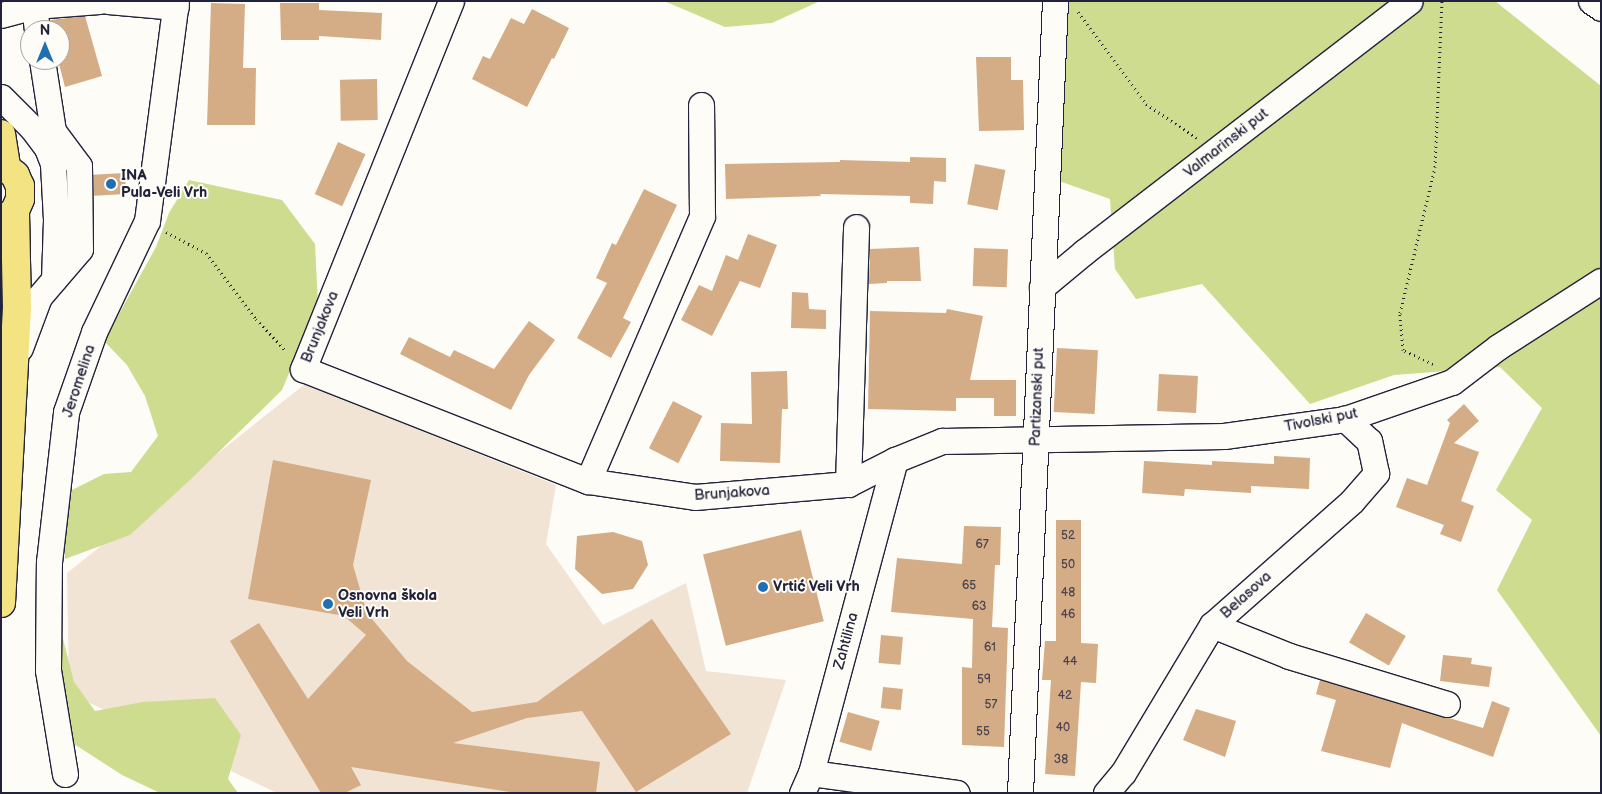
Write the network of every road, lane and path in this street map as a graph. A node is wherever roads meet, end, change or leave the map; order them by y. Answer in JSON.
{"nodes":[{"id":1,"x":99,"y":1,"type":"edge"},
{"id":2,"x":108,"y":1,"type":"edge"},
{"id":3,"x":451,"y":1,"type":"edge"},
{"id":4,"x":1410,"y":1,"type":"edge"},
{"id":5,"x":1442,"y":1,"type":"edge"},
{"id":6,"x":1591,"y":1,"type":"edge"},
{"id":7,"x":176,"y":4,"type":"edge"},
{"id":8,"x":1065,"y":5,"type":"edge"},
{"id":9,"x":34,"y":6,"type":"junction"},
{"id":10,"x":1601,"y":8,"type":"edge"},
{"id":11,"x":1,"y":16,"type":"edge"},
{"id":12,"x":36,"y":20,"type":"edge"},
{"id":13,"x":43,"y":70,"type":"edge"},
{"id":14,"x":1,"y":97,"type":"edge"},
{"id":15,"x":701,"y":105,"type":"dead end"},
{"id":16,"x":1,"y":134,"type":"edge"},
{"id":17,"x":50,"y":140,"type":"junction"},
{"id":18,"x":1216,"y":151,"type":"junction"},
{"id":19,"x":4,"y":165,"type":"edge"},
{"id":20,"x":8,"y":216,"type":"edge"},
{"id":21,"x":147,"y":221,"type":"junction"},
{"id":22,"x":856,"y":227,"type":"dead end"},
{"id":23,"x":1,"y":253,"type":"edge"},
{"id":24,"x":17,"y":276,"type":"junction"},
{"id":25,"x":1601,"y":281,"type":"edge"},
{"id":26,"x":1042,"y":287,"type":"junction"},
{"id":27,"x":15,"y":362,"type":"junction"},
{"id":28,"x":303,"y":369,"type":"junction"},
{"id":29,"x":1459,"y":376,"type":"junction"},
{"id":30,"x":1345,"y":419,"type":"junction"},
{"id":31,"x":1036,"y":438,"type":"junction"},
{"id":32,"x":895,"y":460,"type":"junction"},
{"id":33,"x":588,"y":481,"type":"junction"},
{"id":34,"x":848,"y":484,"type":"junction"},
{"id":35,"x":1,"y":603,"type":"edge"},
{"id":36,"x":1212,"y":625,"type":"junction"},
{"id":37,"x":1447,"y":704,"type":"dead end"},
{"id":38,"x":65,"y":774,"type":"dead end"},
{"id":39,"x":807,"y":783,"type":"edge"},
{"id":40,"x":957,"y":793,"type":"edge"},
{"id":41,"x":1020,"y":793,"type":"edge"},
{"id":42,"x":1106,"y":793,"type":"edge"}],
"edges":[{"from":1,"to":9,"type":"street"},
{"from":2,"to":7,"type":"street"},
{"from":3,"to":28,"type":"street","name":"Brunjakova"},
{"from":4,"to":18,"type":"street","name":"Valmarinski put"},
{"from":5,"to":29,"type":"path"},
{"from":6,"to":10,"type":"street"},
{"from":7,"to":21,"type":"street","name":"Jeromelina"},
{"from":8,"to":18,"type":"path"},
{"from":8,"to":26,"type":"street","name":"Partizanski put"},
{"from":9,"to":11,"type":"street"},
{"from":9,"to":12,"type":"street"},
{"from":13,"to":17,"type":"street"},
{"from":14,"to":17,"type":"street"},
{"from":15,"to":33,"type":"street"},
{"from":16,"to":19,"type":"main road"},
{"from":17,"to":27,"type":"street"},
{"from":18,"to":26,"type":"street","name":"Valmarinski put"},
{"from":19,"to":20,"type":"main road"},
{"from":20,"to":24,"type":"main road"},
{"from":21,"to":28,"type":"path"},
{"from":21,"to":38,"type":"street","name":"Jeromelina"},
{"from":22,"to":34,"type":"street"},
{"from":23,"to":24,"type":"main road"},
{"from":24,"to":27,"type":"main road"},
{"from":25,"to":29,"type":"street","name":"Tivolski put"},
{"from":26,"to":31,"type":"street","name":"Partizanski put"},
{"from":27,"to":35,"type":"main road"},
{"from":28,"to":33,"type":"street","name":"Brunjakova"},
{"from":29,"to":30,"type":"street","name":"Tivolski put"},
{"from":30,"to":31,"type":"street","name":"Tivolski put"},
{"from":30,"to":36,"type":"street","name":"Belasova"},
{"from":31,"to":32,"type":"street","name":"Brunjakova"},
{"from":31,"to":41,"type":"street","name":"Partizanski put"},
{"from":32,"to":34,"type":"street","name":"Brunjakova"},
{"from":32,"to":39,"type":"street","name":"Zahtilina"},
{"from":33,"to":34,"type":"street","name":"Brunjakova"},
{"from":36,"to":37,"type":"street"},
{"from":36,"to":42,"type":"street","name":"Belasova"},
{"from":39,"to":40,"type":"street"}]}
